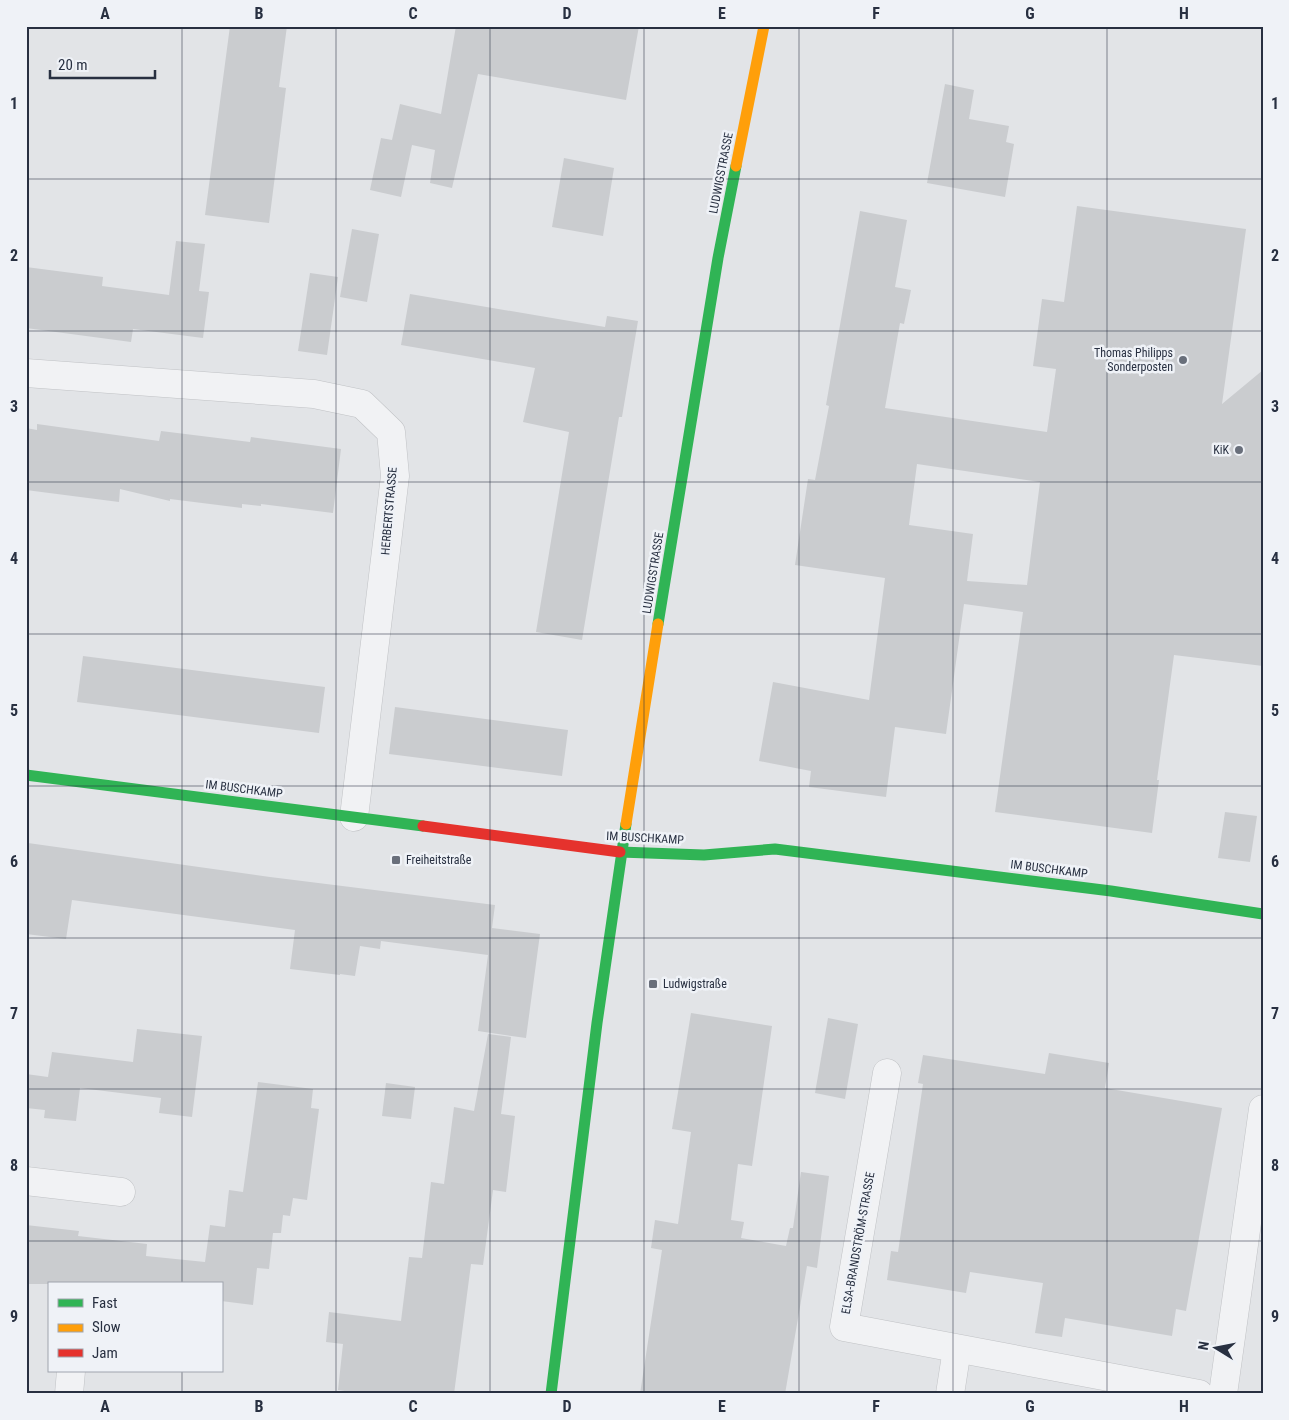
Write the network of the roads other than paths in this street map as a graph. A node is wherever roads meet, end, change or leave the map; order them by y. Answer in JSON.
{"nodes":[{"id":1,"x":764,"y":26,"type":"edge"},
{"id":2,"x":26,"y":373,"type":"edge"},
{"id":3,"x":26,"y":774,"type":"edge"},
{"id":4,"x":354,"y":817,"type":"junction"},
{"id":5,"x":621,"y":852,"type":"junction"},
{"id":6,"x":1263,"y":914,"type":"edge"},
{"id":7,"x":887,"y":1074,"type":"dead end"},
{"id":8,"x":1263,"y":1109,"type":"edge"},
{"id":9,"x":26,"y":1181,"type":"edge"},
{"id":10,"x":120,"y":1192,"type":"dead end"},
{"id":11,"x":957,"y":1349,"type":"junction"},
{"id":12,"x":71,"y":1372,"type":"edge"},
{"id":13,"x":69,"y":1394,"type":"edge"},
{"id":14,"x":551,"y":1394,"type":"edge"},
{"id":15,"x":950,"y":1394,"type":"edge"},
{"id":16,"x":1199,"y":1394,"type":"edge"},
{"id":17,"x":1223,"y":1394,"type":"edge"}],
"edges":[{"from":1,"to":5,"type":"main road","name":"LUDWIGSTRASSE"},
{"from":2,"to":4,"type":"street","name":"HERBERTSTRASSE"},
{"from":3,"to":4,"type":"main road","name":"IM BUSCHKAMP"},
{"from":4,"to":5,"type":"main road","name":"IM BUSCHKAMP"},
{"from":5,"to":6,"type":"main road","name":"IM BUSCHKAMP"},
{"from":5,"to":14,"type":"main road","name":"LUDWIGSTRASSE"},
{"from":7,"to":11,"type":"street","name":"ELSA-BRANDSTRÖM-STRASSE"},
{"from":8,"to":17,"type":"street"},
{"from":9,"to":10,"type":"street"},
{"from":11,"to":15,"type":"street"},
{"from":11,"to":16,"type":"street","name":"ELSA-BRANDSTRÖM-STRASSE"},
{"from":12,"to":13,"type":"street"}]}
